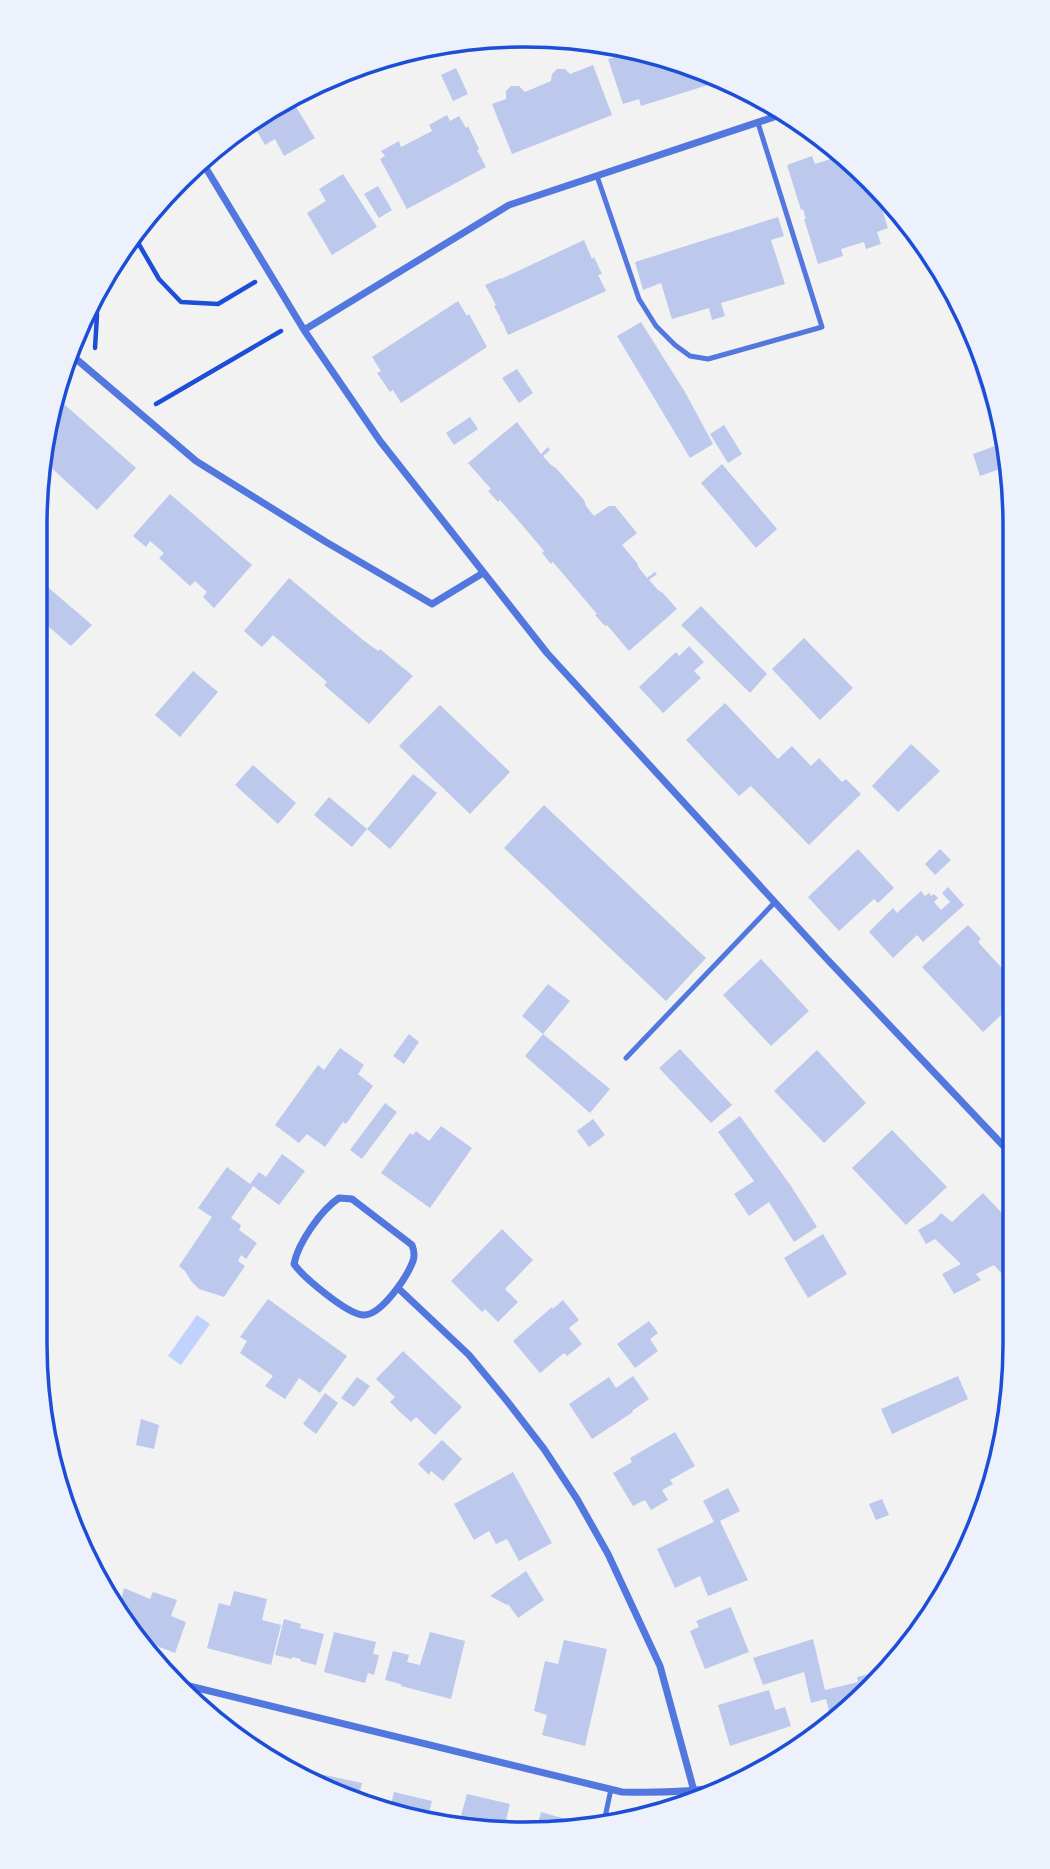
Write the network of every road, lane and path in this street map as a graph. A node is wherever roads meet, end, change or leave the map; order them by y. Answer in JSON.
{"nodes":[{"id":1,"x":774,"y":117,"type":"edge"},
{"id":2,"x":758,"y":123,"type":"junction"},
{"id":3,"x":207,"y":169,"type":"edge"},
{"id":4,"x":597,"y":176,"type":"junction"},
{"id":5,"x":139,"y":244,"type":"edge"},
{"id":6,"x":269,"y":273,"type":"junction"},
{"id":7,"x":97,"y":314,"type":"edge"},
{"id":8,"x":299,"y":321,"type":"junction"},
{"id":9,"x":304,"y":330,"type":"junction"},
{"id":10,"x":77,"y":360,"type":"edge"},
{"id":11,"x":93,"y":374,"type":"junction"},
{"id":12,"x":140,"y":413,"type":"junction"},
{"id":13,"x":483,"y":573,"type":"junction"},
{"id":14,"x":775,"y":902,"type":"junction"},
{"id":15,"x":626,"y":1058,"type":"dead end"},
{"id":16,"x":1003,"y":1145,"type":"edge"},
{"id":17,"x":398,"y":1288,"type":"junction"},
{"id":18,"x":192,"y":1687,"type":"edge"},
{"id":19,"x":611,"y":1789,"type":"junction"},
{"id":20,"x":692,"y":1791,"type":"edge"},
{"id":21,"x":694,"y":1791,"type":"edge"},
{"id":22,"x":605,"y":1815,"type":"edge"}],
"edges":[{"from":1,"to":2,"type":"street"},
{"from":2,"to":4,"type":"street"},
{"from":2,"to":4,"type":"lane"},
{"from":3,"to":6,"type":"street"},
{"from":4,"to":9,"type":"street"},
{"from":5,"to":6,"type":"path"},
{"from":6,"to":8,"type":"street"},
{"from":7,"to":11,"type":"path"},
{"from":8,"to":9,"type":"street"},
{"from":8,"to":12,"type":"path"},
{"from":9,"to":13,"type":"street"},
{"from":10,"to":11,"type":"street"},
{"from":11,"to":12,"type":"street"},
{"from":12,"to":13,"type":"street"},
{"from":13,"to":14,"type":"street"},
{"from":14,"to":15,"type":"lane"},
{"from":14,"to":16,"type":"street"},
{"from":17,"to":17,"type":"street"},
{"from":17,"to":21,"type":"street"},
{"from":18,"to":19,"type":"street"},
{"from":19,"to":20,"type":"street"},
{"from":19,"to":22,"type":"lane"}]}
